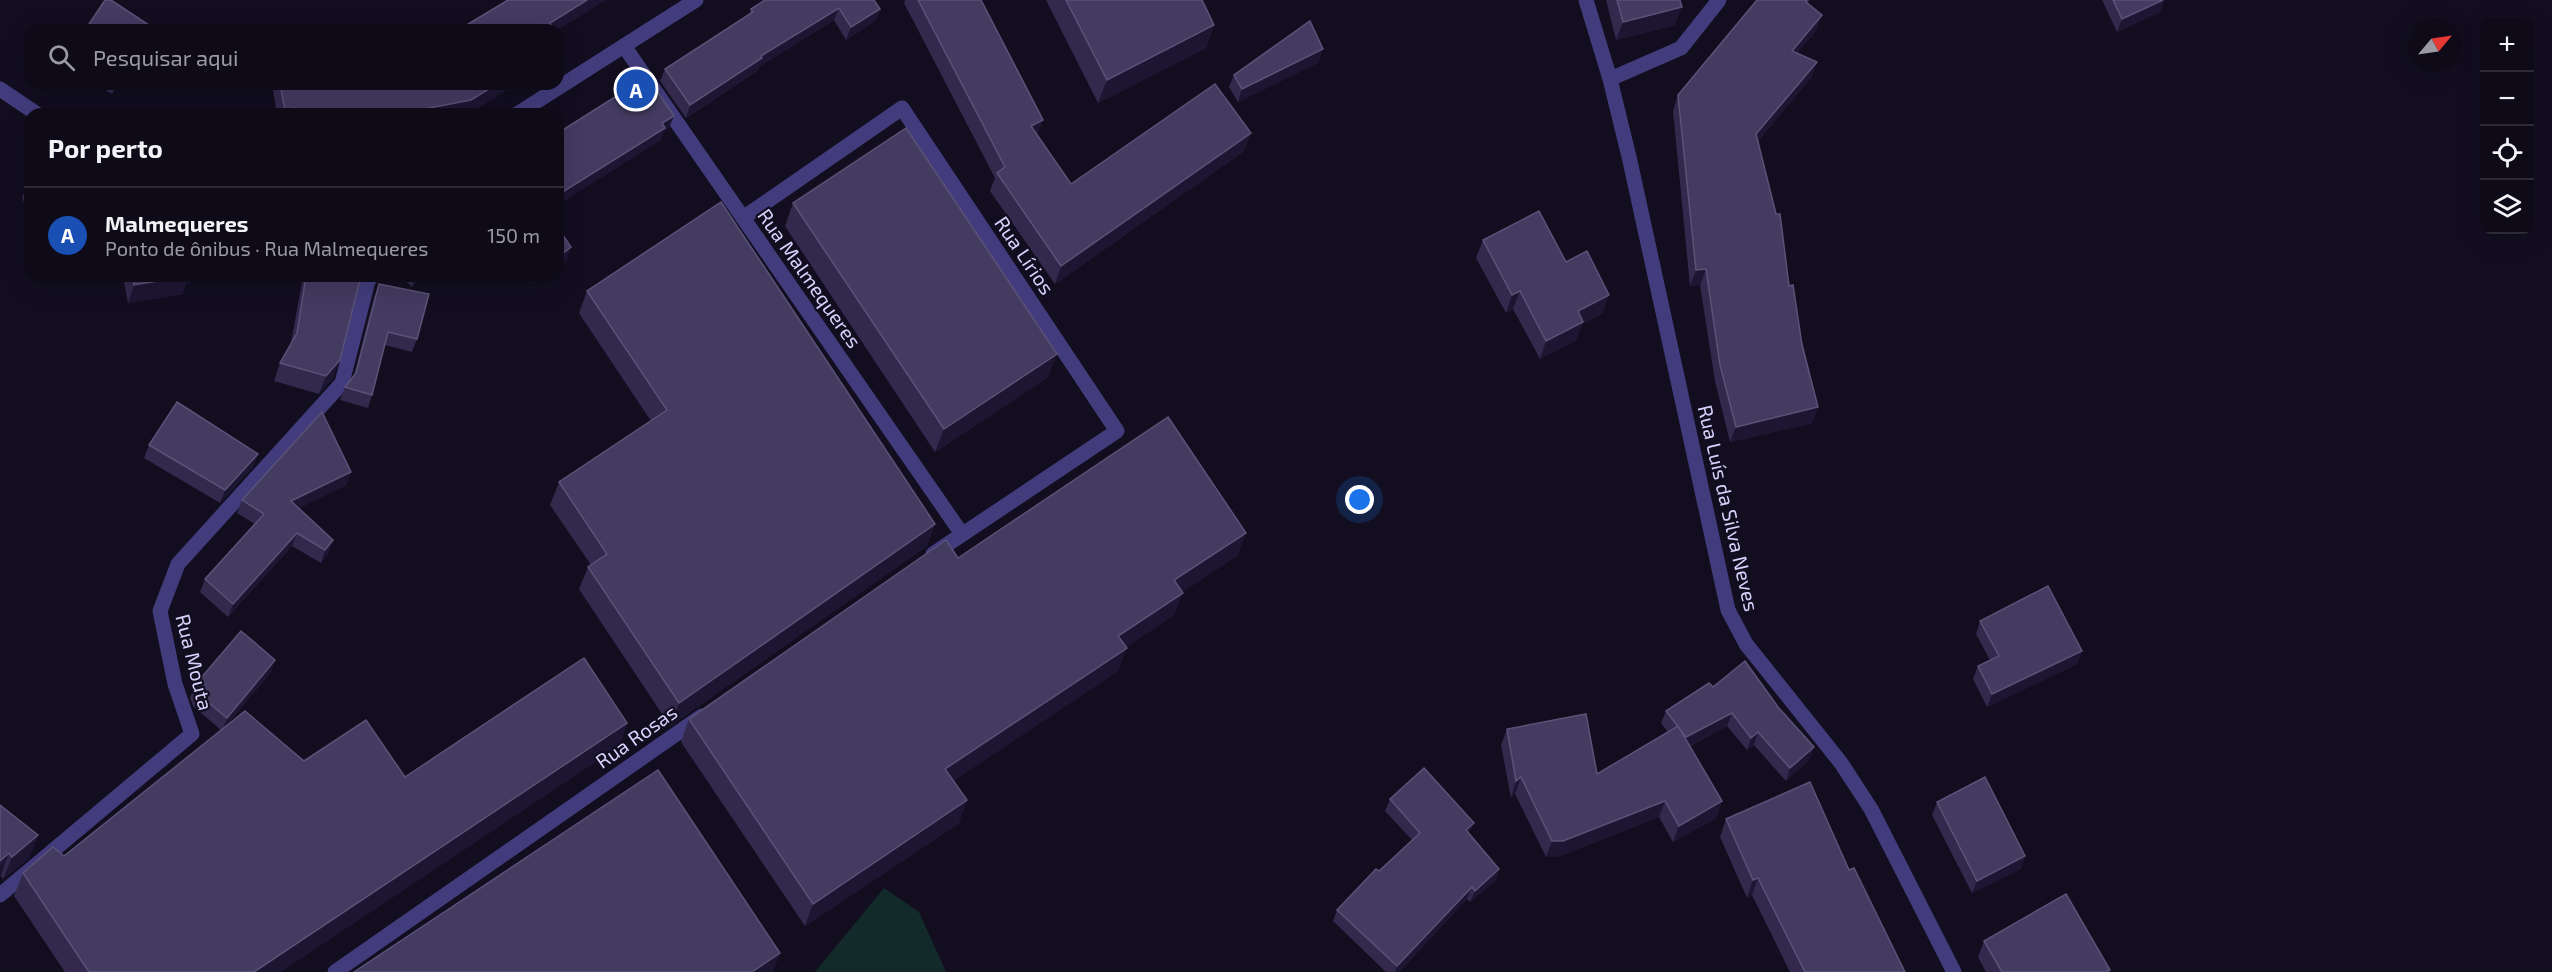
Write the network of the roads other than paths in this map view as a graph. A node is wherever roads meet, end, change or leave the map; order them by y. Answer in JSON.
{"nodes":[{"id":1,"x":696,"y":0,"type":"edge"},
{"id":2,"x":1586,"y":0,"type":"edge"},
{"id":3,"x":1719,"y":0,"type":"edge"},
{"id":4,"x":624,"y":46,"type":"junction"},
{"id":5,"x":1610,"y":79,"type":"junction"},
{"id":6,"x":564,"y":84,"type":"edge"},
{"id":7,"x":0,"y":89,"type":"edge"},
{"id":8,"x":554,"y":90,"type":"edge"},
{"id":9,"x":28,"y":108,"type":"edge"},
{"id":10,"x":526,"y":108,"type":"edge"},
{"id":11,"x":743,"y":218,"type":"junction"},
{"id":12,"x":368,"y":282,"type":"edge"},
{"id":13,"x":962,"y":534,"type":"junction"},
{"id":14,"x":922,"y":562,"type":"edge"},
{"id":15,"x":717,"y":705,"type":"edge"},
{"id":16,"x":0,"y":894,"type":"edge"},
{"id":17,"x":336,"y":972,"type":"edge"},
{"id":18,"x":1954,"y":972,"type":"edge"}],
"edges":[{"from":1,"to":4,"type":"street"},
{"from":2,"to":5,"type":"street","name":"Rua Luís da Silva Neves"},
{"from":3,"to":5,"type":"street"},
{"from":4,"to":6,"type":"street"},
{"from":4,"to":11,"type":"street","name":"Rua Malmequeres"},
{"from":5,"to":18,"type":"street","name":"Rua Luís da Silva Neves"},
{"from":7,"to":9,"type":"street"},
{"from":8,"to":10,"type":"street"},
{"from":11,"to":13,"type":"street","name":"Rua Malmequeres"},
{"from":11,"to":13,"type":"street","name":"Rua Lírios"},
{"from":12,"to":16,"type":"street","name":"Rua Mouta"},
{"from":13,"to":14,"type":"street"},
{"from":15,"to":17,"type":"street","name":"Rua Rosas"}]}
